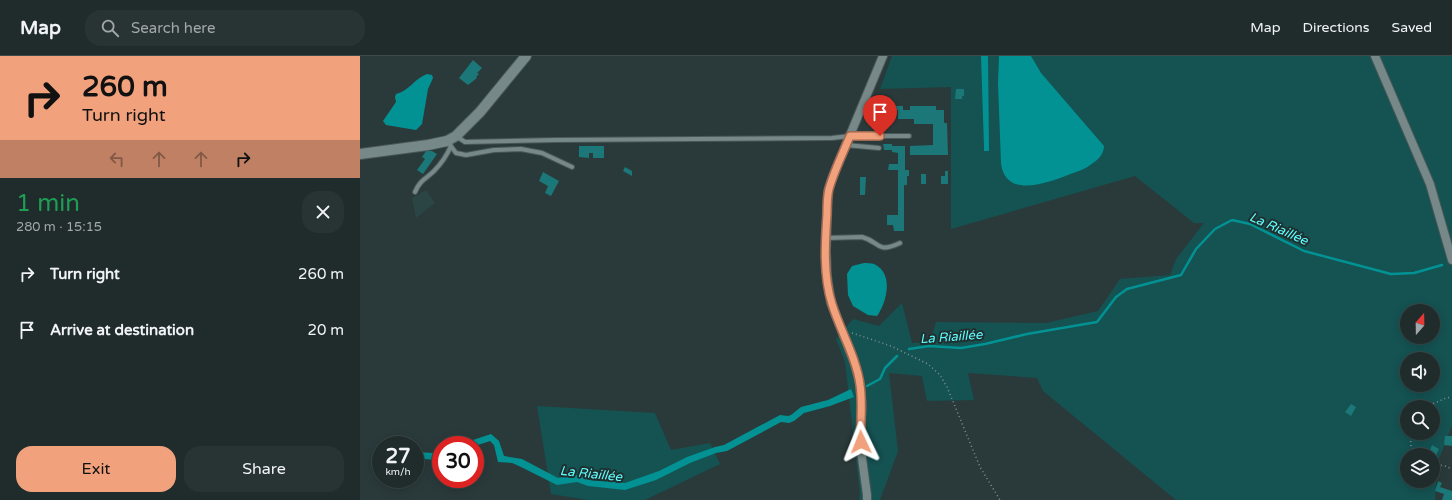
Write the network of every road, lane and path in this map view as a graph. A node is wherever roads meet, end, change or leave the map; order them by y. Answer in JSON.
{"nodes":[{"id":1,"x":526,"y":56,"type":"edge"},
{"id":2,"x":883,"y":56,"type":"edge"},
{"id":3,"x":1375,"y":56,"type":"edge"},
{"id":4,"x":850,"y":136,"type":"junction"},
{"id":5,"x":909,"y":136,"type":"dead end"},
{"id":6,"x":451,"y":141,"type":"junction"},
{"id":7,"x":846,"y":145,"type":"junction"},
{"id":8,"x":879,"y":148,"type":"dead end"},
{"id":9,"x":360,"y":154,"type":"edge"},
{"id":10,"x":572,"y":167,"type":"dead end"},
{"id":11,"x":415,"y":192,"type":"dead end"},
{"id":12,"x":826,"y":238,"type":"junction"},
{"id":13,"x":900,"y":243,"type":"dead end"},
{"id":14,"x":1452,"y":260,"type":"edge"},
{"id":15,"x":841,"y":328,"type":"junction"},
{"id":16,"x":1452,"y":397,"type":"edge"},
{"id":17,"x":1440,"y":401,"type":"edge"},
{"id":18,"x":1440,"y":466,"type":"edge"},
{"id":19,"x":1452,"y":469,"type":"edge"},
{"id":20,"x":867,"y":500,"type":"edge"},
{"id":21,"x":1000,"y":500,"type":"edge"}],
"edges":[{"from":1,"to":6,"type":"street"},
{"from":2,"to":4,"type":"street"},
{"from":3,"to":14,"type":"street"},
{"from":4,"to":5,"type":"lane"},
{"from":4,"to":6,"type":"lane"},
{"from":4,"to":7,"type":"street"},
{"from":6,"to":9,"type":"street"},
{"from":6,"to":10,"type":"lane"},
{"from":6,"to":11,"type":"lane"},
{"from":7,"to":8,"type":"lane"},
{"from":7,"to":12,"type":"street"},
{"from":12,"to":13,"type":"lane"},
{"from":12,"to":15,"type":"street"},
{"from":15,"to":20,"type":"street"},
{"from":15,"to":21,"type":"path"},
{"from":16,"to":17,"type":"path"},
{"from":18,"to":19,"type":"path"}]}
